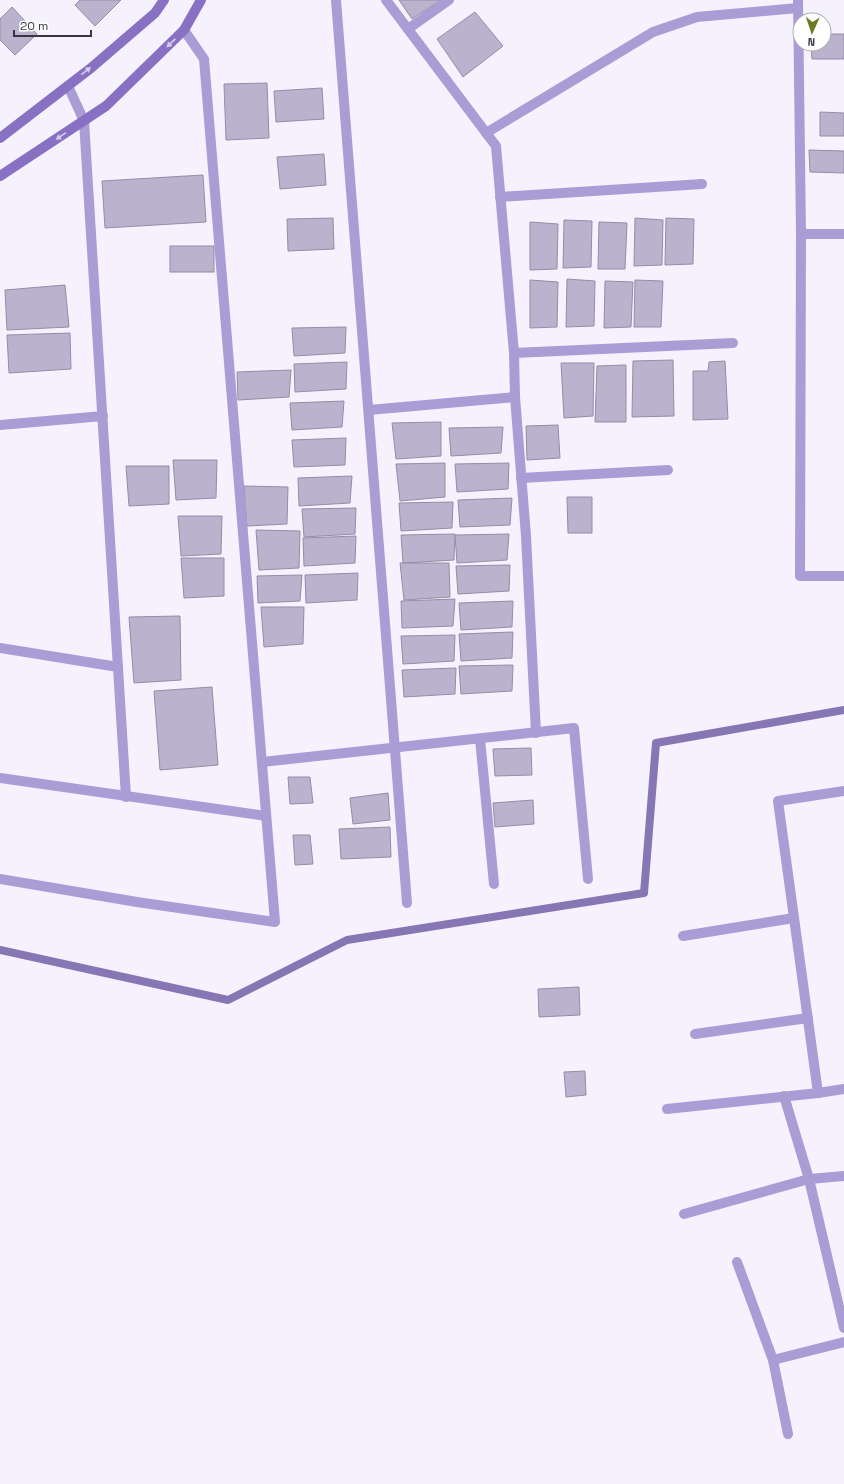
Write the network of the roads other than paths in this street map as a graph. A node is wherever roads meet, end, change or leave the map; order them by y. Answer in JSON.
{"nodes":[{"id":1,"x":164,"y":0,"type":"edge"},
{"id":2,"x":201,"y":0,"type":"edge"},
{"id":3,"x":336,"y":0,"type":"edge"},
{"id":4,"x":386,"y":0,"type":"edge"},
{"id":5,"x":449,"y":0,"type":"edge"},
{"id":6,"x":798,"y":4,"type":"edge"},
{"id":7,"x":408,"y":29,"type":"junction"},
{"id":8,"x":184,"y":30,"type":"junction"},
{"id":9,"x":68,"y":86,"type":"junction"},
{"id":10,"x":84,"y":120,"type":"junction"},
{"id":11,"x":486,"y":133,"type":"junction"},
{"id":12,"x":0,"y":138,"type":"edge"},
{"id":13,"x":0,"y":176,"type":"edge"},
{"id":14,"x":702,"y":184,"type":"dead end"},
{"id":15,"x":500,"y":197,"type":"junction"},
{"id":16,"x":801,"y":234,"type":"junction"},
{"id":17,"x":844,"y":234,"type":"edge"},
{"id":18,"x":733,"y":343,"type":"dead end"},
{"id":19,"x":514,"y":353,"type":"junction"},
{"id":20,"x":515,"y":397,"type":"junction"},
{"id":21,"x":370,"y":410,"type":"junction"},
{"id":22,"x":103,"y":416,"type":"junction"},
{"id":23,"x":0,"y":425,"type":"edge"},
{"id":24,"x":668,"y":470,"type":"dead end"},
{"id":25,"x":521,"y":478,"type":"junction"},
{"id":26,"x":844,"y":576,"type":"edge"},
{"id":27,"x":0,"y":648,"type":"edge"},
{"id":28,"x":118,"y":667,"type":"junction"},
{"id":29,"x":536,"y":733,"type":"junction"},
{"id":30,"x":480,"y":739,"type":"junction"},
{"id":31,"x":396,"y":748,"type":"junction"},
{"id":32,"x":262,"y":762,"type":"junction"},
{"id":33,"x":0,"y":778,"type":"edge"},
{"id":34,"x":844,"y":791,"type":"edge"},
{"id":35,"x":126,"y":797,"type":"junction"},
{"id":36,"x":266,"y":816,"type":"junction"},
{"id":37,"x":0,"y":879,"type":"edge"},
{"id":38,"x":588,"y":879,"type":"dead end"},
{"id":39,"x":494,"y":884,"type":"dead end"},
{"id":40,"x":407,"y":903,"type":"dead end"},
{"id":41,"x":794,"y":918,"type":"junction"},
{"id":42,"x":683,"y":936,"type":"dead end"},
{"id":43,"x":808,"y":1018,"type":"junction"},
{"id":44,"x":695,"y":1034,"type":"dead end"},
{"id":45,"x":844,"y":1089,"type":"edge"},
{"id":46,"x":818,"y":1093,"type":"junction"},
{"id":47,"x":784,"y":1096,"type":"junction"},
{"id":48,"x":667,"y":1109,"type":"dead end"},
{"id":49,"x":844,"y":1176,"type":"edge"},
{"id":50,"x":809,"y":1179,"type":"junction"},
{"id":51,"x":684,"y":1214,"type":"dead end"},
{"id":52,"x":737,"y":1262,"type":"dead end"},
{"id":53,"x":844,"y":1328,"type":"edge"},
{"id":54,"x":844,"y":1342,"type":"edge"},
{"id":55,"x":773,"y":1360,"type":"junction"},
{"id":56,"x":788,"y":1434,"type":"dead end"}],
"edges":[{"from":9,"to":1,"type":"street","one_way":true},
{"from":2,"to":8,"type":"street"},
{"from":3,"to":21,"type":"street"},
{"from":4,"to":7,"type":"street"},
{"from":5,"to":7,"type":"street"},
{"from":6,"to":11,"type":"street"},
{"from":6,"to":16,"type":"street"},
{"from":7,"to":11,"type":"street"},
{"from":8,"to":10,"type":"street","one_way":true},
{"from":8,"to":32,"type":"street"},
{"from":9,"to":10,"type":"street"},
{"from":9,"to":12,"type":"street"},
{"from":10,"to":13,"type":"street","one_way":true},
{"from":10,"to":22,"type":"street"},
{"from":11,"to":15,"type":"street"},
{"from":14,"to":15,"type":"street"},
{"from":15,"to":19,"type":"street"},
{"from":16,"to":17,"type":"street"},
{"from":16,"to":26,"type":"street"},
{"from":18,"to":19,"type":"street"},
{"from":19,"to":20,"type":"street"},
{"from":20,"to":21,"type":"street"},
{"from":20,"to":25,"type":"street"},
{"from":21,"to":31,"type":"street"},
{"from":22,"to":23,"type":"street"},
{"from":22,"to":28,"type":"street"},
{"from":24,"to":25,"type":"street"},
{"from":25,"to":29,"type":"street"},
{"from":27,"to":28,"type":"street"},
{"from":28,"to":35,"type":"street"},
{"from":29,"to":30,"type":"street"},
{"from":29,"to":38,"type":"street"},
{"from":30,"to":31,"type":"street"},
{"from":30,"to":39,"type":"street"},
{"from":31,"to":32,"type":"street"},
{"from":31,"to":40,"type":"street"},
{"from":32,"to":36,"type":"street"},
{"from":33,"to":35,"type":"street"},
{"from":34,"to":41,"type":"street"},
{"from":35,"to":36,"type":"street"},
{"from":36,"to":37,"type":"street"},
{"from":41,"to":42,"type":"street"},
{"from":41,"to":43,"type":"street"},
{"from":43,"to":44,"type":"street"},
{"from":43,"to":46,"type":"street"},
{"from":45,"to":46,"type":"street"},
{"from":46,"to":47,"type":"street"},
{"from":47,"to":48,"type":"street"},
{"from":47,"to":50,"type":"street"},
{"from":49,"to":50,"type":"street"},
{"from":50,"to":51,"type":"street"},
{"from":50,"to":53,"type":"street"},
{"from":52,"to":55,"type":"street"},
{"from":54,"to":55,"type":"street"},
{"from":55,"to":56,"type":"street"}]}
